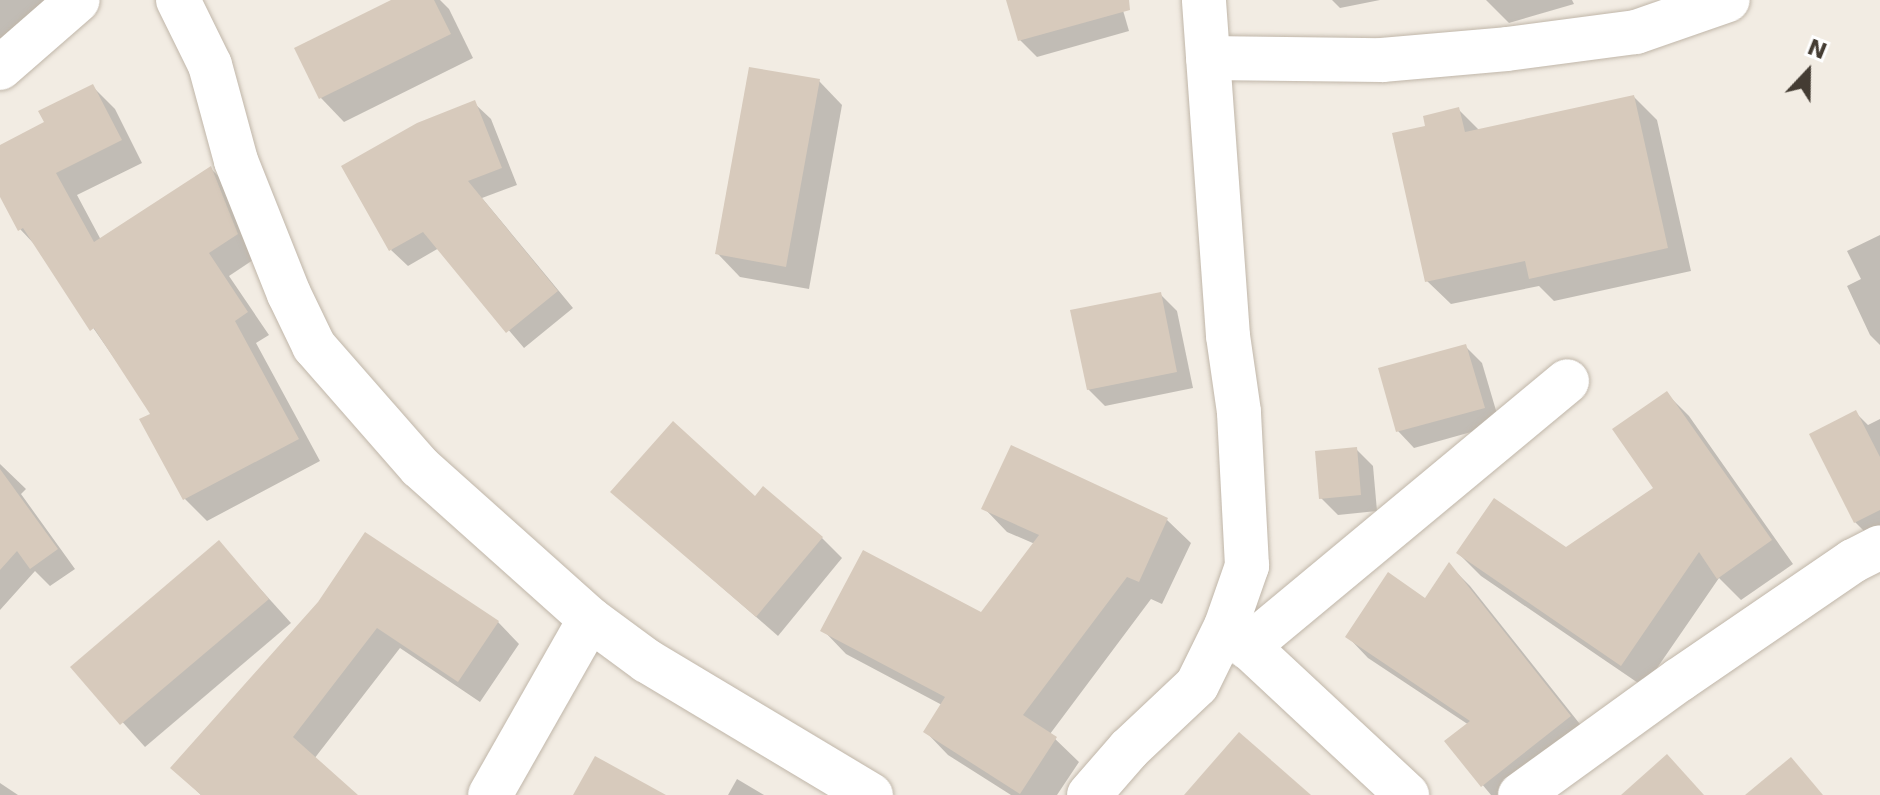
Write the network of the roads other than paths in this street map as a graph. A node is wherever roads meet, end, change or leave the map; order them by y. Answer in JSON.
{"nodes":[{"id":1,"x":78,"y":0,"type":"edge"},
{"id":2,"x":178,"y":0,"type":"edge"},
{"id":3,"x":1204,"y":0,"type":"edge"},
{"id":4,"x":1728,"y":0,"type":"edge"},
{"id":5,"x":1208,"y":58,"type":"junction"},
{"id":6,"x":0,"y":68,"type":"edge"},
{"id":7,"x":1567,"y":381,"type":"dead end"},
{"id":8,"x":1880,"y":547,"type":"edge"},
{"id":9,"x":590,"y":619,"type":"junction"},
{"id":10,"x":1237,"y":636,"type":"junction"},
{"id":11,"x":490,"y":795,"type":"edge"},
{"id":12,"x":871,"y":795,"type":"edge"},
{"id":13,"x":1089,"y":795,"type":"edge"},
{"id":14,"x":1407,"y":795,"type":"edge"},
{"id":15,"x":1520,"y":795,"type":"edge"}],
"edges":[{"from":1,"to":6,"type":"street"},
{"from":2,"to":9,"type":"street"},
{"from":3,"to":5,"type":"street"},
{"from":4,"to":5,"type":"street"},
{"from":5,"to":10,"type":"street"},
{"from":7,"to":10,"type":"street"},
{"from":8,"to":15,"type":"street"},
{"from":9,"to":11,"type":"street"},
{"from":9,"to":12,"type":"street"},
{"from":10,"to":13,"type":"street"},
{"from":10,"to":14,"type":"street"}]}
